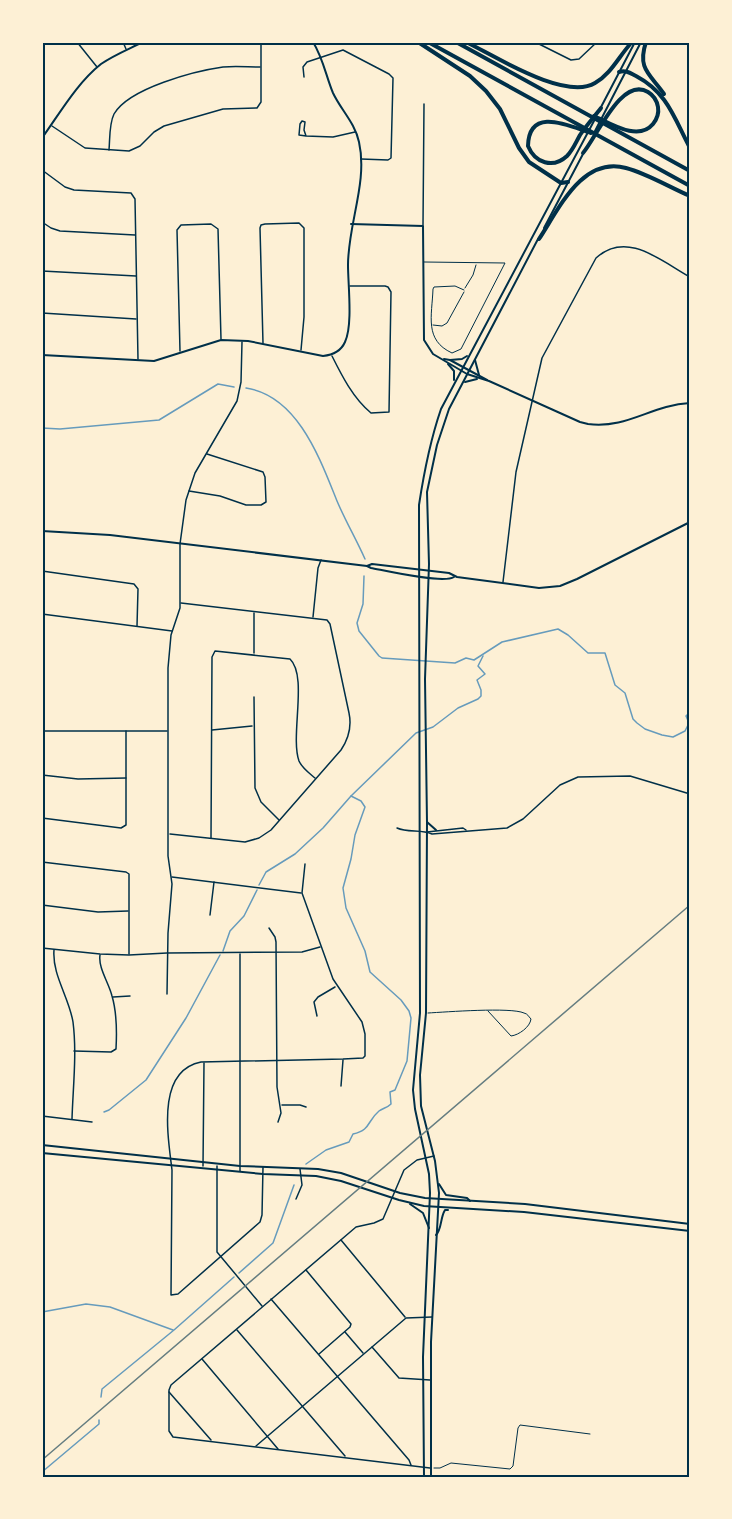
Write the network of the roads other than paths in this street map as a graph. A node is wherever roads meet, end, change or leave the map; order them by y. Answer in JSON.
{"nodes":[{"id":1,"x":77,"y":42,"type":"edge"},
{"id":2,"x":123,"y":42,"type":"edge"},
{"id":3,"x":143,"y":42,"type":"edge"},
{"id":4,"x":261,"y":42,"type":"edge"},
{"id":5,"x":313,"y":42,"type":"edge"},
{"id":6,"x":418,"y":42,"type":"edge"},
{"id":7,"x":428,"y":42,"type":"edge"},
{"id":8,"x":456,"y":42,"type":"edge"},
{"id":9,"x":466,"y":42,"type":"edge"},
{"id":10,"x":535,"y":42,"type":"edge"},
{"id":11,"x":597,"y":42,"type":"edge"},
{"id":12,"x":633,"y":42,"type":"edge"},
{"id":13,"x":641,"y":42,"type":"edge"},
{"id":14,"x":646,"y":42,"type":"edge"},
{"id":15,"x":126,"y":50,"type":"junction"},
{"id":16,"x":321,"y":56,"type":"junction"},
{"id":17,"x":261,"y":67,"type":"junction"},
{"id":18,"x":97,"y":68,"type":"junction"},
{"id":19,"x":626,"y":71,"type":"junction"},
{"id":20,"x":618,"y":72,"type":"junction"},
{"id":21,"x":303,"y":77,"type":"dead end"},
{"id":22,"x":667,"y":103,"type":"junction"},
{"id":23,"x":424,"y":104,"type":"dead end"},
{"id":24,"x":601,"y":108,"type":"joint"},
{"id":25,"x":583,"y":112,"type":"junction"},
{"id":26,"x":606,"y":114,"type":"junction"},
{"id":27,"x":51,"y":125,"type":"junction"},
{"id":28,"x":356,"y":132,"type":"junction"},
{"id":29,"x":306,"y":136,"type":"junction"},
{"id":30,"x":582,"y":137,"type":"junction"},
{"id":31,"x":601,"y":137,"type":"junction"},
{"id":32,"x":42,"y":138,"type":"edge"},
{"id":33,"x":690,"y":148,"type":"edge"},
{"id":34,"x":109,"y":150,"type":"junction"},
{"id":35,"x":583,"y":153,"type":"joint"},
{"id":36,"x":360,"y":159,"type":"junction"},
{"id":37,"x":42,"y":170,"type":"edge"},
{"id":38,"x":690,"y":171,"type":"edge"},
{"id":39,"x":568,"y":182,"type":"junction"},
{"id":40,"x":561,"y":183,"type":"junction"},
{"id":41,"x":690,"y":186,"type":"edge"},
{"id":42,"x":690,"y":196,"type":"edge"},
{"id":43,"x":42,"y":222,"type":"edge"},
{"id":44,"x":351,"y":224,"type":"junction"},
{"id":45,"x":423,"y":226,"type":"junction"},
{"id":46,"x":135,"y":235,"type":"junction"},
{"id":47,"x":539,"y":239,"type":"junction"},
{"id":48,"x":423,"y":262,"type":"junction"},
{"id":49,"x":476,"y":263,"type":"junction"},
{"id":50,"x":42,"y":271,"type":"edge"},
{"id":51,"x":136,"y":276,"type":"junction"},
{"id":52,"x":690,"y":277,"type":"edge"},
{"id":53,"x":349,"y":285,"type":"junction"},
{"id":54,"x":464,"y":290,"type":"junction"},
{"id":55,"x":42,"y":314,"type":"edge"},
{"id":56,"x":137,"y":319,"type":"junction"},
{"id":57,"x":432,"y":325,"type":"junction"},
{"id":58,"x":221,"y":340,"type":"junction"},
{"id":59,"x":242,"y":341,"type":"junction"},
{"id":60,"x":263,"y":343,"type":"junction"},
{"id":61,"x":300,"y":351,"type":"junction"},
{"id":62,"x":180,"y":354,"type":"junction"},
{"id":63,"x":42,"y":355,"type":"edge"},
{"id":64,"x":470,"y":355,"type":"junction"},
{"id":65,"x":331,"y":356,"type":"junction"},
{"id":66,"x":441,"y":359,"type":"junction"},
{"id":67,"x":475,"y":359,"type":"junction"},
{"id":68,"x":450,"y":360,"type":"junction"},
{"id":69,"x":138,"y":361,"type":"junction"},
{"id":70,"x":448,"y":364,"type":"junction"},
{"id":71,"x":463,"y":367,"type":"junction"},
{"id":72,"x":469,"y":370,"type":"junction"},
{"id":73,"x":461,"y":371,"type":"junction"},
{"id":74,"x":467,"y":374,"type":"junction"},
{"id":75,"x":479,"y":375,"type":"junction"},
{"id":76,"x":477,"y":379,"type":"junction"},
{"id":77,"x":489,"y":381,"type":"junction"},
{"id":78,"x":454,"y":383,"type":"junction"},
{"id":79,"x":462,"y":383,"type":"junction"},
{"id":80,"x":532,"y":401,"type":"junction"},
{"id":81,"x":690,"y":403,"type":"edge"},
{"id":82,"x":206,"y":454,"type":"junction"},
{"id":83,"x":188,"y":490,"type":"junction"},
{"id":84,"x":690,"y":522,"type":"edge"},
{"id":85,"x":42,"y":531,"type":"edge"},
{"id":86,"x":180,"y":544,"type":"junction"},
{"id":87,"x":321,"y":560,"type":"junction"},
{"id":88,"x":367,"y":566,"type":"junction"},
{"id":89,"x":420,"y":569,"type":"junction"},
{"id":90,"x":428,"y":570,"type":"junction"},
{"id":91,"x":42,"y":571,"type":"edge"},
{"id":92,"x":419,"y":576,"type":"junction"},
{"id":93,"x":454,"y":577,"type":"junction"},
{"id":94,"x":427,"y":578,"type":"junction"},
{"id":95,"x":503,"y":583,"type":"junction"},
{"id":96,"x":180,"y":603,"type":"junction"},
{"id":97,"x":254,"y":612,"type":"junction"},
{"id":98,"x":42,"y":614,"type":"edge"},
{"id":99,"x":312,"y":618,"type":"junction"},
{"id":100,"x":137,"y":626,"type":"junction"},
{"id":101,"x":419,"y":628,"type":"junction"},
{"id":102,"x":425,"y":628,"type":"junction"},
{"id":103,"x":172,"y":631,"type":"junction"},
{"id":104,"x":254,"y":654,"type":"junction"},
{"id":105,"x":419,"y":679,"type":"junction"},
{"id":106,"x":425,"y":679,"type":"junction"},
{"id":107,"x":254,"y":697,"type":"dead end"},
{"id":108,"x":419,"y":719,"type":"junction"},
{"id":109,"x":425,"y":719,"type":"junction"},
{"id":110,"x":254,"y":726,"type":"junction"},
{"id":111,"x":211,"y":730,"type":"junction"},
{"id":112,"x":42,"y":731,"type":"edge"},
{"id":113,"x":126,"y":731,"type":"junction"},
{"id":114,"x":168,"y":731,"type":"junction"},
{"id":115,"x":42,"y":775,"type":"edge"},
{"id":116,"x":126,"y":778,"type":"junction"},
{"id":117,"x":315,"y":779,"type":"junction"},
{"id":118,"x":690,"y":794,"type":"edge"},
{"id":119,"x":42,"y":818,"type":"edge"},
{"id":120,"x":280,"y":820,"type":"junction"},
{"id":121,"x":427,"y":822,"type":"junction"},
{"id":122,"x":397,"y":828,"type":"dead end"},
{"id":123,"x":436,"y":830,"type":"junction"},
{"id":124,"x":421,"y":831,"type":"junction"},
{"id":125,"x":466,"y":831,"type":"junction"},
{"id":126,"x":427,"y":832,"type":"junction"},
{"id":127,"x":168,"y":834,"type":"junction"},
{"id":128,"x":211,"y":839,"type":"junction"},
{"id":129,"x":42,"y":862,"type":"edge"},
{"id":130,"x":305,"y":864,"type":"dead end"},
{"id":131,"x":172,"y":877,"type":"junction"},
{"id":132,"x":214,"y":881,"type":"junction"},
{"id":133,"x":302,"y":893,"type":"junction"},
{"id":134,"x":42,"y":905,"type":"edge"},
{"id":135,"x":129,"y":911,"type":"junction"},
{"id":136,"x":210,"y":915,"type":"dead end"},
{"id":137,"x":268,"y":928,"type":"dead end"},
{"id":138,"x":320,"y":947,"type":"junction"},
{"id":139,"x":42,"y":948,"type":"edge"},
{"id":140,"x":54,"y":949,"type":"junction"},
{"id":141,"x":276,"y":952,"type":"junction"},
{"id":142,"x":167,"y":953,"type":"junction"},
{"id":143,"x":240,"y":953,"type":"junction"},
{"id":144,"x":100,"y":954,"type":"junction"},
{"id":145,"x":129,"y":955,"type":"junction"},
{"id":146,"x":336,"y":987,"type":"junction"},
{"id":147,"x":167,"y":994,"type":"dead end"},
{"id":148,"x":130,"y":996,"type":"dead end"},
{"id":149,"x":112,"y":998,"type":"junction"},
{"id":150,"x":488,"y":1011,"type":"junction"},
{"id":151,"x":420,"y":1013,"type":"junction"},
{"id":152,"x":426,"y":1013,"type":"junction"},
{"id":153,"x":317,"y":1016,"type":"dead end"},
{"id":154,"x":74,"y":1051,"type":"junction"},
{"id":155,"x":343,"y":1059,"type":"junction"},
{"id":156,"x":241,"y":1060,"type":"junction"},
{"id":157,"x":277,"y":1060,"type":"junction"},
{"id":158,"x":204,"y":1062,"type":"junction"},
{"id":159,"x":341,"y":1086,"type":"dead end"},
{"id":160,"x":281,"y":1105,"type":"junction"},
{"id":161,"x":306,"y":1107,"type":"dead end"},
{"id":162,"x":42,"y":1116,"type":"edge"},
{"id":163,"x":72,"y":1119,"type":"junction"},
{"id":164,"x":92,"y":1122,"type":"dead end"},
{"id":165,"x":278,"y":1122,"type":"dead end"},
{"id":166,"x":42,"y":1145,"type":"edge"},
{"id":167,"x":65,"y":1148,"type":"junction"},
{"id":168,"x":99,"y":1151,"type":"junction"},
{"id":169,"x":42,"y":1153,"type":"edge"},
{"id":170,"x":64,"y":1155,"type":"junction"},
{"id":171,"x":434,"y":1156,"type":"junction"},
{"id":172,"x":169,"y":1157,"type":"junction"},
{"id":173,"x":100,"y":1158,"type":"junction"},
{"id":174,"x":425,"y":1158,"type":"junction"},
{"id":175,"x":204,"y":1161,"type":"junction"},
{"id":176,"x":217,"y":1163,"type":"junction"},
{"id":177,"x":171,"y":1164,"type":"junction"},
{"id":178,"x":240,"y":1166,"type":"junction"},
{"id":179,"x":263,"y":1167,"type":"junction"},
{"id":180,"x":203,"y":1168,"type":"junction"},
{"id":181,"x":299,"y":1168,"type":"junction"},
{"id":182,"x":218,"y":1169,"type":"junction"},
{"id":183,"x":240,"y":1172,"type":"junction"},
{"id":184,"x":262,"y":1174,"type":"junction"},
{"id":185,"x":301,"y":1175,"type":"junction"},
{"id":186,"x":438,"y":1176,"type":"junction"},
{"id":187,"x":394,"y":1191,"type":"junction"},
{"id":188,"x":392,"y":1198,"type":"junction"},
{"id":189,"x":430,"y":1198,"type":"junction"},
{"id":190,"x":296,"y":1199,"type":"dead end"},
{"id":191,"x":439,"y":1199,"type":"junction"},
{"id":192,"x":470,"y":1201,"type":"junction"},
{"id":193,"x":410,"y":1204,"type":"junction"},
{"id":194,"x":430,"y":1207,"type":"junction"},
{"id":195,"x":438,"y":1208,"type":"junction"},
{"id":196,"x":470,"y":1209,"type":"junction"},
{"id":197,"x":690,"y":1224,"type":"edge"},
{"id":198,"x":429,"y":1229,"type":"junction"},
{"id":199,"x":690,"y":1231,"type":"edge"},
{"id":200,"x":436,"y":1235,"type":"junction"},
{"id":201,"x":340,"y":1240,"type":"junction"},
{"id":202,"x":220,"y":1257,"type":"junction"},
{"id":203,"x":306,"y":1270,"type":"junction"},
{"id":204,"x":271,"y":1299,"type":"junction"},
{"id":205,"x":263,"y":1307,"type":"junction"},
{"id":206,"x":424,"y":1317,"type":"junction"},
{"id":207,"x":432,"y":1317,"type":"junction"},
{"id":208,"x":406,"y":1318,"type":"junction"},
{"id":209,"x":237,"y":1329,"type":"junction"},
{"id":210,"x":345,"y":1332,"type":"junction"},
{"id":211,"x":372,"y":1347,"type":"junction"},
{"id":212,"x":318,"y":1354,"type":"junction"},
{"id":213,"x":364,"y":1354,"type":"junction"},
{"id":214,"x":202,"y":1359,"type":"junction"},
{"id":215,"x":337,"y":1377,"type":"junction"},
{"id":216,"x":423,"y":1380,"type":"junction"},
{"id":217,"x":431,"y":1380,"type":"junction"},
{"id":218,"x":169,"y":1391,"type":"junction"},
{"id":219,"x":302,"y":1406,"type":"junction"},
{"id":220,"x":590,"y":1434,"type":"dead end"},
{"id":221,"x":268,"y":1436,"type":"junction"},
{"id":222,"x":212,"y":1441,"type":"junction"},
{"id":223,"x":255,"y":1446,"type":"junction"},
{"id":224,"x":279,"y":1449,"type":"junction"},
{"id":225,"x":346,"y":1457,"type":"junction"},
{"id":226,"x":411,"y":1466,"type":"junction"},
{"id":227,"x":423,"y":1467,"type":"junction"},
{"id":228,"x":431,"y":1468,"type":"junction"},
{"id":229,"x":424,"y":1477,"type":"edge"},
{"id":230,"x":431,"y":1477,"type":"edge"}],
"edges":[{"from":1,"to":18,"type":"street"},
{"from":2,"to":15,"type":"street"},
{"from":3,"to":15,"type":"main road"},
{"from":4,"to":17,"type":"street"},
{"from":5,"to":16,"type":"main road"},
{"from":6,"to":40,"type":"highway"},
{"from":7,"to":31,"type":"highway"},
{"from":8,"to":25,"type":"highway"},
{"from":9,"to":12,"type":"highway"},
{"from":10,"to":11,"type":"street"},
{"from":12,"to":20,"type":"main road"},
{"from":13,"to":19,"type":"main road"},
{"from":14,"to":22,"type":"highway"},
{"from":15,"to":18,"type":"main road"},
{"from":16,"to":21,"type":"street"},
{"from":16,"to":28,"type":"main road"},
{"from":16,"to":36,"type":"street"},
{"from":17,"to":34,"type":"street"},
{"from":17,"to":34,"type":"street"},
{"from":18,"to":27,"type":"main road"},
{"from":19,"to":20,"type":"highway"},
{"from":19,"to":22,"type":"highway"},
{"from":19,"to":26,"type":"main road"},
{"from":20,"to":24,"type":"main road"},
{"from":22,"to":33,"type":"highway"},
{"from":23,"to":45,"type":"street"},
{"from":24,"to":30,"type":"highway"},
{"from":25,"to":26,"type":"highway"},
{"from":25,"to":38,"type":"highway"},
{"from":26,"to":35,"type":"highway"},
{"from":27,"to":32,"type":"main road"},
{"from":27,"to":34,"type":"street"},
{"from":28,"to":29,"type":"street"},
{"from":28,"to":36,"type":"main road"},
{"from":29,"to":29,"type":"street"},
{"from":30,"to":31,"type":"highway"},
{"from":30,"to":40,"type":"main road"},
{"from":31,"to":41,"type":"highway"},
{"from":35,"to":39,"type":"main road"},
{"from":36,"to":44,"type":"main road"},
{"from":37,"to":46,"type":"street"},
{"from":39,"to":40,"type":"highway"},
{"from":39,"to":47,"type":"main road"},
{"from":40,"to":64,"type":"main road"},
{"from":42,"to":47,"type":"highway"},
{"from":43,"to":46,"type":"street"},
{"from":44,"to":45,"type":"main road"},
{"from":44,"to":53,"type":"main road"},
{"from":45,"to":48,"type":"main road"},
{"from":46,"to":51,"type":"street"},
{"from":47,"to":67,"type":"main road"},
{"from":48,"to":49,"type":"lane"},
{"from":48,"to":66,"type":"main road"},
{"from":49,"to":54,"type":"lane"},
{"from":49,"to":57,"type":"lane"},
{"from":50,"to":51,"type":"street"},
{"from":51,"to":56,"type":"street"},
{"from":52,"to":80,"type":"street"},
{"from":53,"to":65,"type":"main road"},
{"from":53,"to":65,"type":"street"},
{"from":54,"to":57,"type":"lane"},
{"from":54,"to":57,"type":"lane"},
{"from":55,"to":56,"type":"street"},
{"from":56,"to":69,"type":"street"},
{"from":58,"to":59,"type":"main road"},
{"from":58,"to":62,"type":"main road"},
{"from":58,"to":62,"type":"street"},
{"from":59,"to":60,"type":"main road"},
{"from":59,"to":82,"type":"street"},
{"from":60,"to":61,"type":"main road"},
{"from":60,"to":61,"type":"street"},
{"from":61,"to":65,"type":"main road"},
{"from":62,"to":69,"type":"main road"},
{"from":63,"to":69,"type":"main road"},
{"from":64,"to":68,"type":"main road"},
{"from":64,"to":71,"type":"main road"},
{"from":66,"to":68,"type":"main road"},
{"from":66,"to":70,"type":"main road"},
{"from":67,"to":72,"type":"main road"},
{"from":67,"to":75,"type":"main road"},
{"from":68,"to":71,"type":"main road"},
{"from":70,"to":73,"type":"main road"},
{"from":70,"to":78,"type":"main road"},
{"from":71,"to":72,"type":"main road"},
{"from":71,"to":73,"type":"main road"},
{"from":72,"to":74,"type":"main road"},
{"from":72,"to":75,"type":"main road"},
{"from":73,"to":74,"type":"main road"},
{"from":73,"to":78,"type":"main road"},
{"from":74,"to":76,"type":"main road"},
{"from":74,"to":79,"type":"main road"},
{"from":75,"to":77,"type":"main road"},
{"from":76,"to":77,"type":"main road"},
{"from":76,"to":79,"type":"main road"},
{"from":77,"to":80,"type":"main road"},
{"from":78,"to":89,"type":"main road"},
{"from":79,"to":90,"type":"main road"},
{"from":80,"to":81,"type":"main road"},
{"from":80,"to":95,"type":"street"},
{"from":82,"to":83,"type":"street"},
{"from":82,"to":83,"type":"street"},
{"from":83,"to":86,"type":"street"},
{"from":84,"to":95,"type":"main road"},
{"from":85,"to":86,"type":"main road"},
{"from":86,"to":87,"type":"main road"},
{"from":86,"to":96,"type":"street"},
{"from":87,"to":88,"type":"main road"},
{"from":87,"to":99,"type":"street"},
{"from":88,"to":89,"type":"main road"},
{"from":88,"to":92,"type":"main road"},
{"from":89,"to":90,"type":"main road"},
{"from":89,"to":92,"type":"main road"},
{"from":90,"to":93,"type":"main road"},
{"from":90,"to":94,"type":"main road"},
{"from":91,"to":100,"type":"street"},
{"from":92,"to":94,"type":"main road"},
{"from":92,"to":101,"type":"main road"},
{"from":93,"to":94,"type":"main road"},
{"from":93,"to":95,"type":"main road"},
{"from":94,"to":102,"type":"main road"},
{"from":96,"to":97,"type":"street"},
{"from":96,"to":103,"type":"street"},
{"from":97,"to":99,"type":"street"},
{"from":97,"to":104,"type":"street"},
{"from":98,"to":100,"type":"street"},
{"from":99,"to":117,"type":"street"},
{"from":100,"to":103,"type":"street"},
{"from":101,"to":102,"type":"main road"},
{"from":101,"to":105,"type":"main road"},
{"from":102,"to":106,"type":"main road"},
{"from":103,"to":114,"type":"street"},
{"from":104,"to":111,"type":"street"},
{"from":104,"to":117,"type":"street"},
{"from":105,"to":106,"type":"main road"},
{"from":105,"to":108,"type":"main road"},
{"from":106,"to":109,"type":"main road"},
{"from":107,"to":110,"type":"street"},
{"from":108,"to":109,"type":"main road"},
{"from":108,"to":124,"type":"main road"},
{"from":109,"to":121,"type":"main road"},
{"from":110,"to":111,"type":"street"},
{"from":110,"to":120,"type":"street"},
{"from":111,"to":128,"type":"street"},
{"from":112,"to":113,"type":"street"},
{"from":113,"to":114,"type":"street"},
{"from":113,"to":116,"type":"street"},
{"from":114,"to":127,"type":"street"},
{"from":115,"to":116,"type":"street"},
{"from":116,"to":119,"type":"street"},
{"from":117,"to":120,"type":"street"},
{"from":118,"to":125,"type":"street"},
{"from":120,"to":128,"type":"street"},
{"from":121,"to":123,"type":"main road"},
{"from":121,"to":126,"type":"main road"},
{"from":122,"to":124,"type":"street"},
{"from":123,"to":125,"type":"street"},
{"from":123,"to":126,"type":"street"},
{"from":124,"to":126,"type":"street"},
{"from":124,"to":151,"type":"main road"},
{"from":125,"to":126,"type":"street"},
{"from":126,"to":152,"type":"main road"},
{"from":127,"to":128,"type":"street"},
{"from":127,"to":131,"type":"street"},
{"from":129,"to":135,"type":"street"},
{"from":130,"to":133,"type":"street"},
{"from":131,"to":132,"type":"street"},
{"from":131,"to":142,"type":"street"},
{"from":132,"to":133,"type":"street"},
{"from":132,"to":136,"type":"street"},
{"from":133,"to":138,"type":"street"},
{"from":134,"to":135,"type":"street"},
{"from":135,"to":145,"type":"street"},
{"from":137,"to":141,"type":"street"},
{"from":138,"to":141,"type":"street"},
{"from":138,"to":146,"type":"street"},
{"from":139,"to":140,"type":"street"},
{"from":140,"to":144,"type":"street"},
{"from":140,"to":154,"type":"street"},
{"from":141,"to":143,"type":"street"},
{"from":141,"to":157,"type":"street"},
{"from":142,"to":143,"type":"street"},
{"from":142,"to":145,"type":"street"},
{"from":142,"to":147,"type":"street"},
{"from":143,"to":156,"type":"street"},
{"from":144,"to":145,"type":"street"},
{"from":144,"to":149,"type":"street"},
{"from":146,"to":153,"type":"street"},
{"from":146,"to":155,"type":"street"},
{"from":148,"to":149,"type":"street"},
{"from":149,"to":154,"type":"street"},
{"from":150,"to":150,"type":"lane"},
{"from":150,"to":152,"type":"lane"},
{"from":151,"to":152,"type":"lane"},
{"from":151,"to":174,"type":"main road"},
{"from":152,"to":171,"type":"main road"},
{"from":154,"to":163,"type":"street"},
{"from":155,"to":157,"type":"street"},
{"from":155,"to":159,"type":"street"},
{"from":156,"to":157,"type":"street"},
{"from":156,"to":158,"type":"street"},
{"from":156,"to":178,"type":"street"},
{"from":157,"to":160,"type":"street"},
{"from":158,"to":172,"type":"street"},
{"from":158,"to":175,"type":"street"},
{"from":160,"to":161,"type":"street"},
{"from":160,"to":165,"type":"street"},
{"from":162,"to":163,"type":"street"},
{"from":163,"to":164,"type":"street"},
{"from":166,"to":167,"type":"main road"},
{"from":167,"to":168,"type":"main road"},
{"from":167,"to":170,"type":"main road"},
{"from":168,"to":172,"type":"main road"},
{"from":168,"to":173,"type":"main road"},
{"from":169,"to":170,"type":"main road"},
{"from":170,"to":173,"type":"main road"},
{"from":171,"to":174,"type":"street"},
{"from":171,"to":186,"type":"main road"},
{"from":172,"to":175,"type":"main road"},
{"from":172,"to":177,"type":"street"},
{"from":173,"to":177,"type":"main road"},
{"from":174,"to":187,"type":"street"},
{"from":174,"to":189,"type":"main road"},
{"from":175,"to":176,"type":"main road"},
{"from":175,"to":180,"type":"street"},
{"from":176,"to":178,"type":"main road"},
{"from":176,"to":182,"type":"street"},
{"from":177,"to":180,"type":"main road"},
{"from":177,"to":202,"type":"street"},
{"from":178,"to":179,"type":"main road"},
{"from":178,"to":183,"type":"street"},
{"from":179,"to":181,"type":"main road"},
{"from":179,"to":184,"type":"street"},
{"from":180,"to":182,"type":"main road"},
{"from":181,"to":185,"type":"street"},
{"from":181,"to":187,"type":"main road"},
{"from":182,"to":183,"type":"main road"},
{"from":182,"to":202,"type":"street"},
{"from":183,"to":184,"type":"main road"},
{"from":184,"to":185,"type":"main road"},
{"from":184,"to":202,"type":"street"},
{"from":185,"to":188,"type":"main road"},
{"from":185,"to":190,"type":"street"},
{"from":186,"to":191,"type":"main road"},
{"from":186,"to":192,"type":"main road"},
{"from":187,"to":188,"type":"street"},
{"from":187,"to":189,"type":"main road"},
{"from":188,"to":193,"type":"main road"},
{"from":188,"to":201,"type":"street"},
{"from":189,"to":191,"type":"main road"},
{"from":189,"to":194,"type":"main road"},
{"from":191,"to":192,"type":"main road"},
{"from":191,"to":195,"type":"main road"},
{"from":192,"to":197,"type":"main road"},
{"from":193,"to":194,"type":"main road"},
{"from":193,"to":198,"type":"main road"},
{"from":194,"to":195,"type":"main road"},
{"from":194,"to":198,"type":"main road"},
{"from":195,"to":196,"type":"main road"},
{"from":195,"to":200,"type":"main road"},
{"from":196,"to":199,"type":"main road"},
{"from":196,"to":200,"type":"main road"},
{"from":198,"to":206,"type":"main road"},
{"from":200,"to":207,"type":"main road"},
{"from":201,"to":203,"type":"street"},
{"from":201,"to":208,"type":"street"},
{"from":202,"to":205,"type":"street"},
{"from":203,"to":204,"type":"street"},
{"from":203,"to":210,"type":"street"},
{"from":204,"to":205,"type":"street"},
{"from":204,"to":212,"type":"street"},
{"from":205,"to":209,"type":"street"},
{"from":206,"to":207,"type":"street"},
{"from":206,"to":208,"type":"street"},
{"from":206,"to":216,"type":"main road"},
{"from":207,"to":217,"type":"main road"},
{"from":208,"to":211,"type":"street"},
{"from":209,"to":214,"type":"street"},
{"from":209,"to":219,"type":"street"},
{"from":210,"to":212,"type":"street"},
{"from":210,"to":213,"type":"street"},
{"from":211,"to":213,"type":"street"},
{"from":211,"to":216,"type":"street"},
{"from":212,"to":215,"type":"street"},
{"from":213,"to":215,"type":"street"},
{"from":214,"to":218,"type":"street"},
{"from":214,"to":221,"type":"street"},
{"from":215,"to":219,"type":"street"},
{"from":215,"to":226,"type":"street"},
{"from":216,"to":217,"type":"street"},
{"from":216,"to":227,"type":"main road"},
{"from":217,"to":228,"type":"main road"},
{"from":218,"to":222,"type":"street"},
{"from":218,"to":222,"type":"street"},
{"from":219,"to":221,"type":"street"},
{"from":219,"to":225,"type":"street"},
{"from":220,"to":228,"type":"lane"},
{"from":221,"to":223,"type":"street"},
{"from":221,"to":224,"type":"street"},
{"from":222,"to":223,"type":"street"},
{"from":223,"to":224,"type":"street"},
{"from":224,"to":225,"type":"street"},
{"from":225,"to":226,"type":"street"},
{"from":226,"to":227,"type":"street"},
{"from":227,"to":228,"type":"street"},
{"from":227,"to":229,"type":"main road"},
{"from":228,"to":230,"type":"main road"}]}
